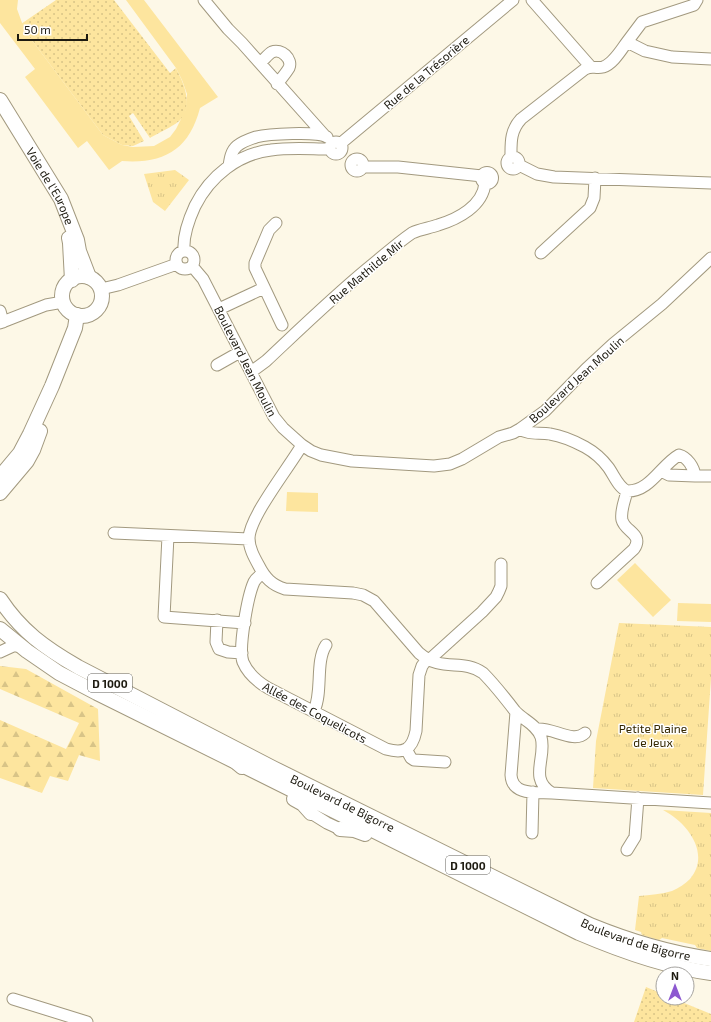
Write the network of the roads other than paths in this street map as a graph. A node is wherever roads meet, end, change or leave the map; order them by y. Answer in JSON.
{"nodes":[{"id":1,"x":204,"y":0,"type":"edge"},
{"id":2,"x":513,"y":0,"type":"edge"},
{"id":3,"x":532,"y":0,"type":"edge"},
{"id":4,"x":697,"y":0,"type":"edge"},
{"id":5,"x":627,"y":42,"type":"junction"},
{"id":6,"x":711,"y":59,"type":"edge"},
{"id":7,"x":260,"y":63,"type":"junction"},
{"id":8,"x":590,"y":66,"type":"junction"},
{"id":9,"x":277,"y":84,"type":"junction"},
{"id":10,"x":0,"y":100,"type":"edge"},
{"id":11,"x":0,"y":116,"type":"edge"},
{"id":12,"x":334,"y":145,"type":"junction"},
{"id":13,"x":513,"y":163,"type":"junction"},
{"id":14,"x":229,"y":166,"type":"junction"},
{"id":15,"x":595,"y":178,"type":"junction"},
{"id":16,"x":487,"y":179,"type":"junction"},
{"id":17,"x":711,"y":183,"type":"edge"},
{"id":18,"x":276,"y":223,"type":"dead end"},
{"id":19,"x":184,"y":250,"type":"junction"},
{"id":20,"x":541,"y":253,"type":"dead end"},
{"id":21,"x":711,"y":258,"type":"edge"},
{"id":22,"x":177,"y":264,"type":"junction"},
{"id":23,"x":192,"y":266,"type":"junction"},
{"id":24,"x":89,"y":277,"type":"junction"},
{"id":25,"x":72,"y":280,"type":"junction"},
{"id":26,"x":264,"y":288,"type":"junction"},
{"id":27,"x":101,"y":289,"type":"junction"},
{"id":28,"x":64,"y":302,"type":"junction"},
{"id":29,"x":219,"y":310,"type":"junction"},
{"id":30,"x":77,"y":315,"type":"junction"},
{"id":31,"x":1,"y":319,"type":"edge"},
{"id":32,"x":282,"y":325,"type":"dead end"},
{"id":33,"x":240,"y":352,"type":"junction"},
{"id":34,"x":217,"y":365,"type":"dead end"},
{"id":35,"x":251,"y":372,"type":"junction"},
{"id":36,"x":52,"y":386,"type":"junction"},
{"id":37,"x":520,"y":429,"type":"junction"},
{"id":38,"x":302,"y":445,"type":"junction"},
{"id":39,"x":661,"y":471,"type":"junction"},
{"id":40,"x":695,"y":476,"type":"junction"},
{"id":41,"x":711,"y":476,"type":"edge"},
{"id":42,"x":0,"y":477,"type":"edge"},
{"id":43,"x":627,"y":492,"type":"junction"},
{"id":44,"x":0,"y":493,"type":"edge"},
{"id":45,"x":114,"y":533,"type":"dead end"},
{"id":46,"x":168,"y":536,"type":"junction"},
{"id":47,"x":249,"y":539,"type":"junction"},
{"id":48,"x":501,"y":564,"type":"dead end"},
{"id":49,"x":262,"y":573,"type":"junction"},
{"id":50,"x":597,"y":583,"type":"dead end"},
{"id":51,"x":0,"y":599,"type":"edge"},
{"id":52,"x":217,"y":620,"type":"junction"},
{"id":53,"x":245,"y":623,"type":"junction"},
{"id":54,"x":0,"y":629,"type":"edge"},
{"id":55,"x":326,"y":645,"type":"dead end"},
{"id":56,"x":20,"y":646,"type":"junction"},
{"id":57,"x":0,"y":652,"type":"edge"},
{"id":58,"x":242,"y":653,"type":"junction"},
{"id":59,"x":428,"y":660,"type":"junction"},
{"id":60,"x":314,"y":711,"type":"junction"},
{"id":61,"x":516,"y":712,"type":"junction"},
{"id":62,"x":537,"y":729,"type":"junction"},
{"id":63,"x":585,"y":733,"type":"dead end"},
{"id":64,"x":406,"y":749,"type":"junction"},
{"id":65,"x":236,"y":762,"type":"junction"},
{"id":66,"x":445,"y":762,"type":"dead end"},
{"id":67,"x":533,"y":792,"type":"junction"},
{"id":68,"x":552,"y":793,"type":"junction"},
{"id":69,"x":638,"y":798,"type":"junction"},
{"id":70,"x":711,"y":803,"type":"edge"},
{"id":71,"x":311,"y":813,"type":"joint"},
{"id":72,"x":340,"y":829,"type":"joint"},
{"id":73,"x":532,"y":834,"type":"dead end"},
{"id":74,"x":627,"y":850,"type":"dead end"},
{"id":75,"x":547,"y":918,"type":"junction"},
{"id":76,"x":711,"y":959,"type":"edge"},
{"id":77,"x":711,"y":973,"type":"edge"},
{"id":78,"x":13,"y":999,"type":"dead end"},
{"id":79,"x":87,"y":1022,"type":"edge"}],
"edges":[{"from":1,"to":7,"type":"street"},
{"from":2,"to":12,"type":"street","name":"Rue de la Trésorière"},
{"from":3,"to":8,"type":"street"},
{"from":4,"to":5,"type":"street"},
{"from":5,"to":6,"type":"street"},
{"from":5,"to":8,"type":"street"},
{"from":7,"to":9,"type":"street"},
{"from":7,"to":9,"type":"street"},
{"from":8,"to":13,"type":"street"},
{"from":9,"to":12,"type":"street"},
{"from":10,"to":24,"type":"main road","name":"Voie de l'Europe"},
{"from":11,"to":25,"type":"main road","name":"Voie de l'Europe"},
{"from":12,"to":14,"type":"street"},
{"from":12,"to":14,"type":"street"},
{"from":12,"to":16,"type":"street"},
{"from":13,"to":15,"type":"street"},
{"from":13,"to":16,"type":"street"},
{"from":14,"to":19,"type":"street"},
{"from":15,"to":17,"type":"street"},
{"from":15,"to":20,"type":"street"},
{"from":16,"to":35,"type":"street","name":"Rue Mathilde Mir"},
{"from":18,"to":26,"type":"street"},
{"from":19,"to":22,"type":"street"},
{"from":19,"to":23,"type":"street"},
{"from":21,"to":37,"type":"street","name":"Boulevard Jean Moulin"},
{"from":22,"to":23,"type":"street"},
{"from":22,"to":27,"type":"street"},
{"from":23,"to":29,"type":"street","name":"Boulevard Jean Moulin"},
{"from":24,"to":25,"type":"main road"},
{"from":24,"to":27,"type":"main road","name":"Voie de l'Europe"},
{"from":25,"to":28,"type":"main road"},
{"from":26,"to":29,"type":"street"},
{"from":26,"to":32,"type":"street"},
{"from":27,"to":30,"type":"main road"},
{"from":28,"to":30,"type":"main road"},
{"from":28,"to":31,"type":"street"},
{"from":29,"to":33,"type":"street","name":"Boulevard Jean Moulin"},
{"from":30,"to":36,"type":"main road"},
{"from":33,"to":34,"type":"street"},
{"from":33,"to":35,"type":"street","name":"Boulevard Jean Moulin"},
{"from":35,"to":38,"type":"street","name":"Boulevard Jean Moulin"},
{"from":36,"to":42,"type":"main road"},
{"from":36,"to":44,"type":"main road"},
{"from":37,"to":38,"type":"street","name":"Boulevard Jean Moulin"},
{"from":37,"to":43,"type":"street"},
{"from":38,"to":47,"type":"street"},
{"from":39,"to":40,"type":"street"},
{"from":39,"to":40,"type":"street"},
{"from":39,"to":43,"type":"street"},
{"from":40,"to":41,"type":"street"},
{"from":43,"to":50,"type":"street"},
{"from":45,"to":46,"type":"street"},
{"from":46,"to":47,"type":"street"},
{"from":46,"to":52,"type":"street"},
{"from":47,"to":49,"type":"street"},
{"from":48,"to":59,"type":"street"},
{"from":49,"to":53,"type":"street","name":"Allée des Coquelicots"},
{"from":49,"to":59,"type":"street"},
{"from":51,"to":76,"type":"main road","name":"Boulevard de Bigorre","number":"D 1000"},
{"from":52,"to":53,"type":"street"},
{"from":52,"to":58,"type":"street"},
{"from":53,"to":58,"type":"street","name":"Allée des Coquelicots"},
{"from":54,"to":56,"type":"main road","number":"D 1000"},
{"from":55,"to":60,"type":"street"},
{"from":56,"to":57,"type":"street"},
{"from":56,"to":65,"type":"main road","number":"D 1000"},
{"from":58,"to":60,"type":"street","name":"Allée des Coquelicots"},
{"from":59,"to":61,"type":"street"},
{"from":59,"to":64,"type":"street"},
{"from":60,"to":64,"type":"street","name":"Allée des Coquelicots"},
{"from":61,"to":62,"type":"street"},
{"from":61,"to":67,"type":"street"},
{"from":62,"to":63,"type":"street"},
{"from":62,"to":68,"type":"street"},
{"from":64,"to":66,"type":"street"},
{"from":65,"to":71,"type":"main road"},
{"from":65,"to":75,"type":"main road","name":"Boulevard de Bigorre","number":"D 1000"},
{"from":67,"to":68,"type":"street"},
{"from":67,"to":73,"type":"street"},
{"from":68,"to":69,"type":"street"},
{"from":69,"to":70,"type":"street"},
{"from":69,"to":74,"type":"street"},
{"from":71,"to":72,"type":"street"},
{"from":72,"to":75,"type":"main road"},
{"from":75,"to":77,"type":"main road","name":"Boulevard de Bigorre","number":"D 1000"},
{"from":78,"to":79,"type":"street"}]}
